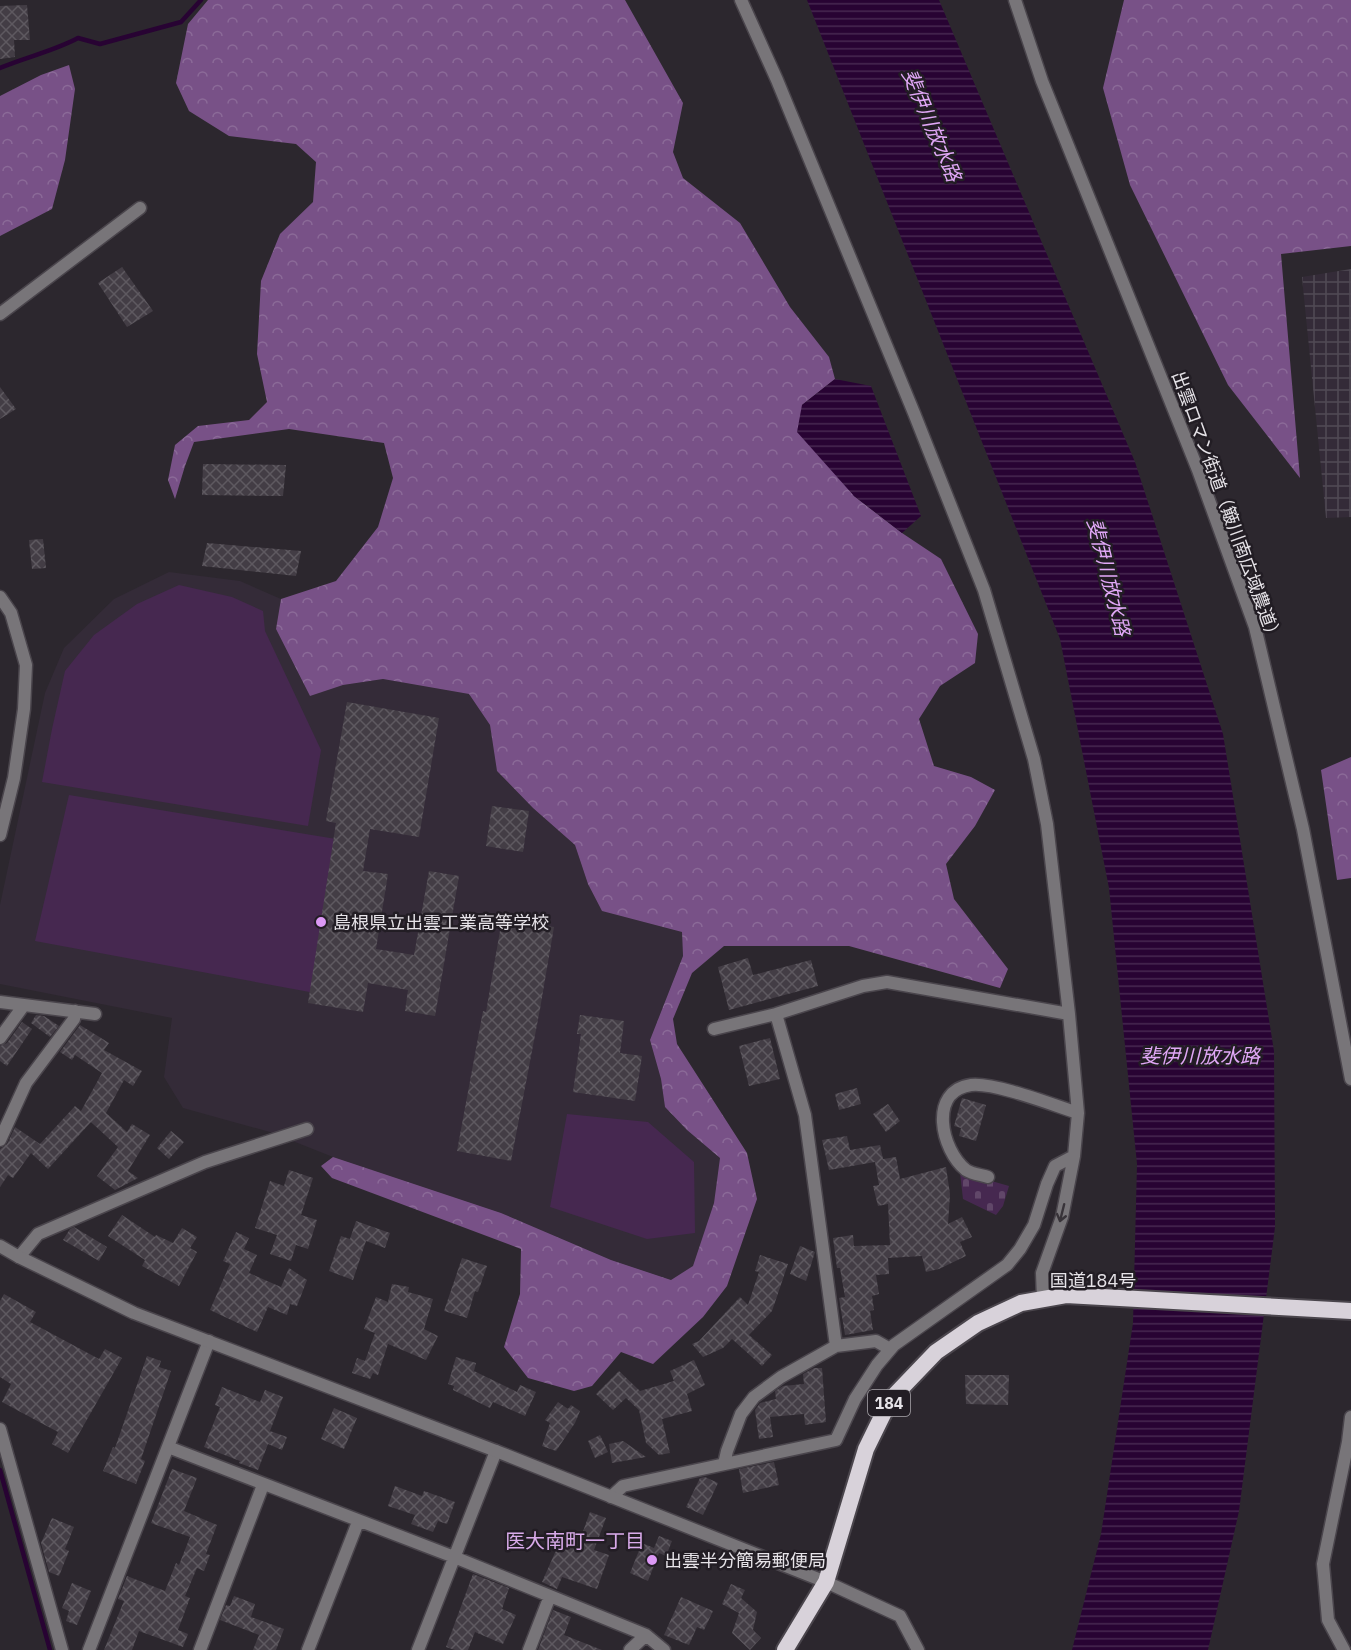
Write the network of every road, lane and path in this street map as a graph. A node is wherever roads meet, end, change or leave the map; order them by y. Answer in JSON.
{"nodes":[{"id":1,"x":741,"y":0,"type":"edge"},
{"id":2,"x":1015,"y":0,"type":"edge"},
{"id":3,"x":141,"y":207,"type":"dead end"},
{"id":4,"x":0,"y":314,"type":"edge"},
{"id":5,"x":0,"y":597,"type":"edge"},
{"id":6,"x":0,"y":835,"type":"edge"},
{"id":7,"x":0,"y":1002,"type":"edge"},
{"id":8,"x":24,"y":1005,"type":"junction"},
{"id":9,"x":75,"y":1011,"type":"junction"},
{"id":10,"x":95,"y":1014,"type":"dead end"},
{"id":11,"x":776,"y":1014,"type":"junction"},
{"id":12,"x":1069,"y":1014,"type":"junction"},
{"id":13,"x":714,"y":1029,"type":"dead end"},
{"id":14,"x":0,"y":1038,"type":"edge"},
{"id":15,"x":1351,"y":1079,"type":"edge"},
{"id":16,"x":1078,"y":1113,"type":"junction"},
{"id":17,"x":307,"y":1129,"type":"dead end"},
{"id":18,"x":0,"y":1140,"type":"edge"},
{"id":19,"x":1074,"y":1156,"type":"junction"},
{"id":20,"x":988,"y":1177,"type":"dead end"},
{"id":21,"x":0,"y":1246,"type":"edge"},
{"id":22,"x":19,"y":1257,"type":"junction"},
{"id":23,"x":1043,"y":1299,"type":"junction"},
{"id":24,"x":1351,"y":1311,"type":"edge"},
{"id":25,"x":209,"y":1341,"type":"junction"},
{"id":26,"x":836,"y":1346,"type":"junction"},
{"id":27,"x":890,"y":1349,"type":"junction"},
{"id":28,"x":1351,"y":1417,"type":"edge"},
{"id":29,"x":0,"y":1429,"type":"edge"},
{"id":30,"x":168,"y":1447,"type":"junction"},
{"id":31,"x":496,"y":1451,"type":"junction"},
{"id":32,"x":724,"y":1464,"type":"junction"},
{"id":33,"x":263,"y":1485,"type":"junction"},
{"id":34,"x":611,"y":1497,"type":"junction"},
{"id":35,"x":358,"y":1522,"type":"junction"},
{"id":36,"x":454,"y":1557,"type":"junction"},
{"id":37,"x":826,"y":1582,"type":"junction"},
{"id":38,"x":550,"y":1596,"type":"junction"},
{"id":39,"x":645,"y":1635,"type":"junction"},
{"id":40,"x":62,"y":1650,"type":"edge"},
{"id":41,"x":89,"y":1650,"type":"edge"},
{"id":42,"x":200,"y":1650,"type":"edge"},
{"id":43,"x":308,"y":1650,"type":"edge"},
{"id":44,"x":418,"y":1650,"type":"edge"},
{"id":45,"x":530,"y":1650,"type":"edge"},
{"id":46,"x":630,"y":1650,"type":"edge"},
{"id":47,"x":664,"y":1650,"type":"edge"},
{"id":48,"x":785,"y":1650,"type":"edge"},
{"id":49,"x":918,"y":1650,"type":"edge"},
{"id":50,"x":1344,"y":1650,"type":"edge"}],
"edges":[{"from":1,"to":12,"type":"street"},
{"from":2,"to":15,"type":"street","name":"出雲ロマン街道（簸川南広域農道）"},
{"from":3,"to":4,"type":"street"},
{"from":5,"to":6,"type":"street"},
{"from":7,"to":8,"type":"street"},
{"from":8,"to":9,"type":"street"},
{"from":8,"to":14,"type":"street"},
{"from":9,"to":10,"type":"street"},
{"from":9,"to":18,"type":"street"},
{"from":11,"to":12,"type":"street"},
{"from":11,"to":13,"type":"street"},
{"from":11,"to":26,"type":"street"},
{"from":12,"to":16,"type":"street"},
{"from":16,"to":19,"type":"street"},
{"from":16,"to":20,"type":"street"},
{"from":17,"to":22,"type":"street"},
{"from":19,"to":23,"type":"street","one_way":true},
{"from":19,"to":27,"type":"street"},
{"from":21,"to":22,"type":"street"},
{"from":22,"to":25,"type":"street"},
{"from":23,"to":24,"type":"highway","name":"国道184号","number":"184"},
{"from":23,"to":37,"type":"highway","name":"国道184号","number":"184"},
{"from":25,"to":30,"type":"street"},
{"from":25,"to":31,"type":"street"},
{"from":26,"to":27,"type":"street"},
{"from":26,"to":32,"type":"street"},
{"from":27,"to":32,"type":"street"},
{"from":28,"to":50,"type":"street"},
{"from":29,"to":40,"type":"street"},
{"from":30,"to":33,"type":"street"},
{"from":30,"to":41,"type":"street"},
{"from":31,"to":34,"type":"street"},
{"from":31,"to":36,"type":"street"},
{"from":32,"to":34,"type":"street"},
{"from":33,"to":35,"type":"street"},
{"from":33,"to":42,"type":"street"},
{"from":34,"to":37,"type":"street"},
{"from":35,"to":36,"type":"street"},
{"from":35,"to":43,"type":"street"},
{"from":36,"to":38,"type":"street"},
{"from":36,"to":44,"type":"street"},
{"from":37,"to":48,"type":"highway","name":"国道184号","number":"184"},
{"from":37,"to":49,"type":"street"},
{"from":38,"to":39,"type":"street"},
{"from":38,"to":45,"type":"street"},
{"from":39,"to":46,"type":"street"},
{"from":39,"to":47,"type":"street"}]}
